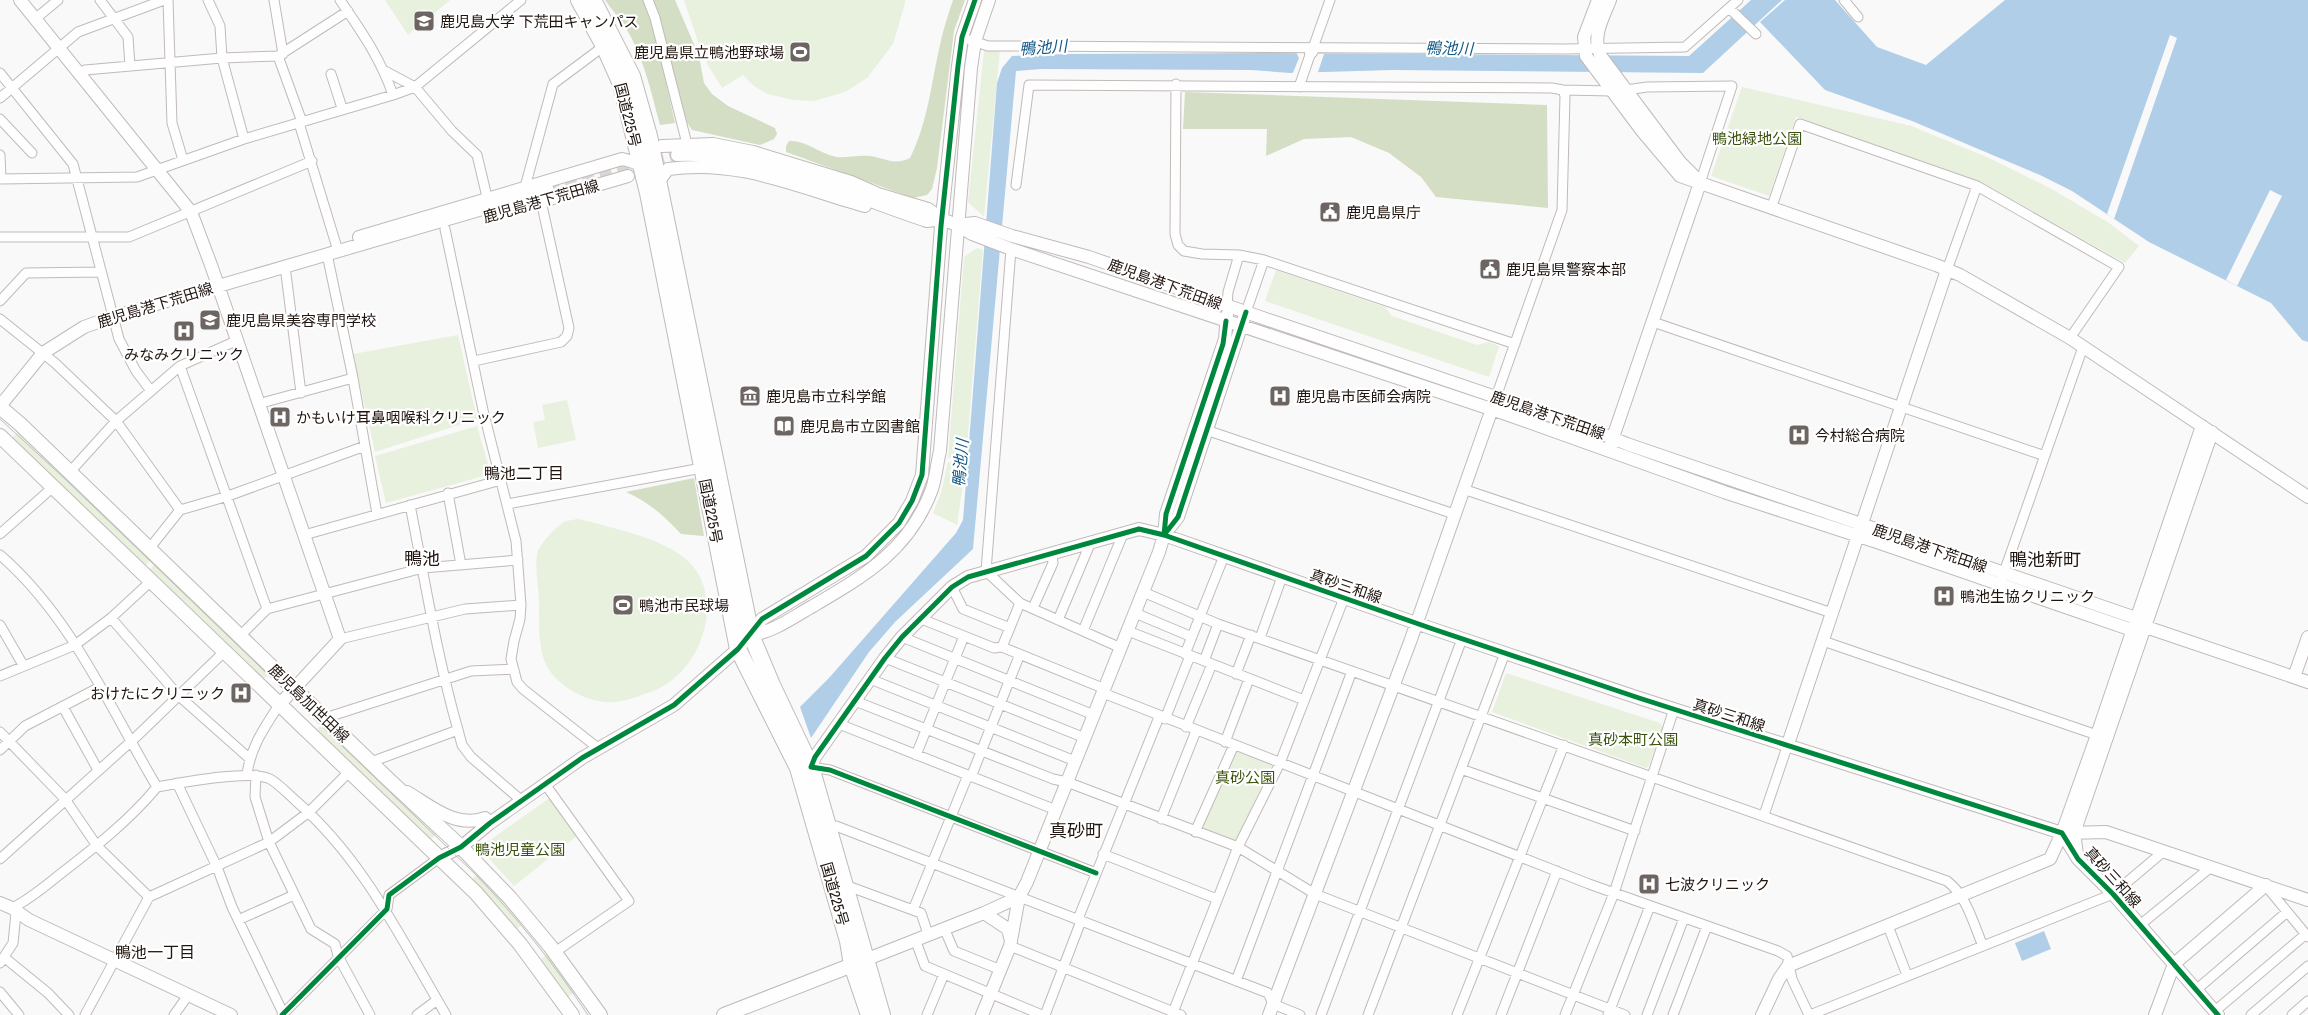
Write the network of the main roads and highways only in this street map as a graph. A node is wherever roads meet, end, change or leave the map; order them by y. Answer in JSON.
{"nodes":[{"id":1,"x":579,"y":0,"type":"edge"},
{"id":2,"x":593,"y":0,"type":"edge"},
{"id":3,"x":651,"y":161,"type":"junction"},
{"id":4,"x":0,"y":406,"type":"edge"},
{"id":5,"x":0,"y":436,"type":"edge"},
{"id":6,"x":858,"y":962,"type":"junction"},
{"id":7,"x":754,"y":1010,"type":"edge"},
{"id":8,"x":572,"y":1015,"type":"edge"},
{"id":9,"x":600,"y":1015,"type":"edge"},
{"id":10,"x":724,"y":1015,"type":"edge"},
{"id":11,"x":869,"y":1015,"type":"edge"},
{"id":12,"x":882,"y":1015,"type":"edge"}],
"edges":[{"from":1,"to":3,"type":"highway","name":"国道225号"},
{"from":2,"to":3,"type":"highway","name":"国道225号"},
{"from":3,"to":6,"type":"highway","name":"国道225号"},
{"from":3,"to":6,"type":"highway","name":"国道225号"},
{"from":4,"to":9,"type":"main road","name":"鹿児島加世田線"},
{"from":5,"to":8,"type":"main road","name":"鹿児島加世田線"},
{"from":6,"to":7,"type":"main road"},
{"from":6,"to":11,"type":"highway","name":"国道225号"},
{"from":6,"to":12,"type":"highway","name":"国道225号"},
{"from":7,"to":10,"type":"main road"}]}
